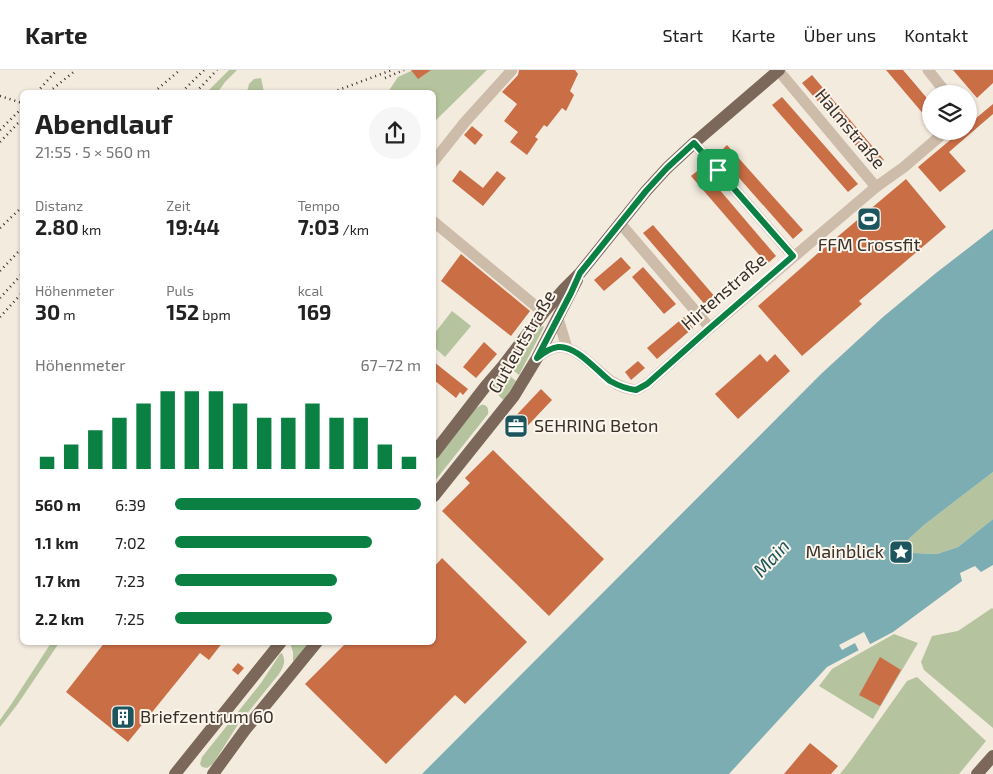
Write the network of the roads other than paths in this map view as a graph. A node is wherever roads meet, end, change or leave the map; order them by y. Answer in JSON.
{"nodes":[{"id":1,"x":512,"y":70,"type":"edge"},
{"id":2,"x":779,"y":70,"type":"edge"},
{"id":3,"x":928,"y":70,"type":"edge"},
{"id":4,"x":940,"y":85,"type":"edge"},
{"id":5,"x":936,"y":140,"type":"edge"},
{"id":6,"x":694,"y":143,"type":"junction"},
{"id":7,"x":436,"y":158,"type":"edge"},
{"id":8,"x":876,"y":186,"type":"junction"},
{"id":9,"x":620,"y":223,"type":"junction"},
{"id":10,"x":436,"y":224,"type":"edge"},
{"id":11,"x":793,"y":256,"type":"junction"},
{"id":12,"x":580,"y":273,"type":"junction"},
{"id":13,"x":544,"y":312,"type":"junction"},
{"id":14,"x":558,"y":318,"type":"junction"},
{"id":15,"x":710,"y":328,"type":"junction"},
{"id":16,"x":567,"y":348,"type":"junction"},
{"id":17,"x":537,"y":358,"type":"junction"},
{"id":18,"x":436,"y":450,"type":"edge"},
{"id":19,"x":436,"y":494,"type":"edge"},
{"id":20,"x":279,"y":645,"type":"edge"},
{"id":21,"x":315,"y":645,"type":"edge"},
{"id":22,"x":993,"y":756,"type":"edge"},
{"id":23,"x":175,"y":774,"type":"edge"},
{"id":24,"x":213,"y":774,"type":"edge"},
{"id":25,"x":977,"y":774,"type":"edge"}],
"edges":[{"from":1,"to":7,"type":"street"},
{"from":2,"to":6,"type":"main road","name":"Gutleutstraße"},
{"from":2,"to":8,"type":"street","name":"Halmstraße"},
{"from":3,"to":4,"type":"street"},
{"from":5,"to":8,"type":"street","name":"Hirtenstraße"},
{"from":6,"to":9,"type":"main road","name":"Gutleutstraße"},
{"from":6,"to":11,"type":"street"},
{"from":8,"to":11,"type":"street","name":"Hirtenstraße"},
{"from":9,"to":12,"type":"main road","name":"Gutleutstraße"},
{"from":9,"to":15,"type":"street"},
{"from":10,"to":13,"type":"street"},
{"from":11,"to":15,"type":"street","name":"Hirtenstraße"},
{"from":12,"to":13,"type":"main road","name":"Gutleutstraße"},
{"from":12,"to":14,"type":"main road","name":"Gutleutstraße"},
{"from":13,"to":18,"type":"main road","name":"Gutleutstraße"},
{"from":14,"to":16,"type":"street"},
{"from":14,"to":17,"type":"main road","name":"Gutleutstraße"},
{"from":15,"to":16,"type":"street","name":"Hirtenstraße"},
{"from":16,"to":17,"type":"street"},
{"from":17,"to":19,"type":"main road","name":"Gutleutstraße"},
{"from":20,"to":23,"type":"main road"},
{"from":21,"to":24,"type":"main road"},
{"from":22,"to":25,"type":"main road"}]}
